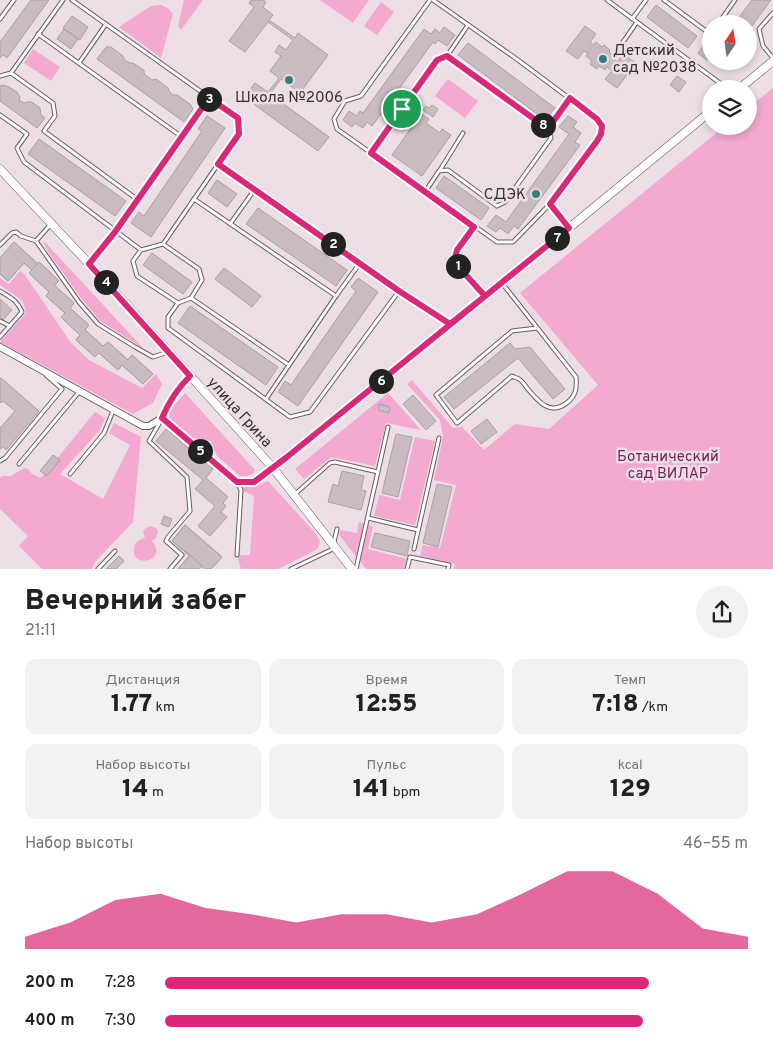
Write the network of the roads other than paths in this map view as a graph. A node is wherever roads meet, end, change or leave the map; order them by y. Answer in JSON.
{"nodes":[{"id":1,"x":14,"y":0,"type":"edge"},
{"id":2,"x":63,"y":0,"type":"edge"},
{"id":3,"x":72,"y":0,"type":"edge"},
{"id":4,"x":432,"y":0,"type":"edge"},
{"id":5,"x":607,"y":0,"type":"edge"},
{"id":6,"x":646,"y":0,"type":"edge"},
{"id":7,"x":664,"y":0,"type":"edge"},
{"id":8,"x":735,"y":0,"type":"edge"},
{"id":9,"x":773,"y":12,"type":"edge"},
{"id":10,"x":724,"y":15,"type":"edge"},
{"id":11,"x":0,"y":19,"type":"edge"},
{"id":12,"x":632,"y":19,"type":"junction"},
{"id":13,"x":637,"y":22,"type":"junction"},
{"id":14,"x":106,"y":24,"type":"junction"},
{"id":15,"x":468,"y":25,"type":"junction"},
{"id":16,"x":702,"y":28,"type":"edge"},
{"id":17,"x":38,"y":34,"type":"junction"},
{"id":18,"x":622,"y":42,"type":"dead end"},
{"id":19,"x":447,"y":56,"type":"junction"},
{"id":20,"x":773,"y":59,"type":"edge"},
{"id":21,"x":79,"y":63,"type":"junction"},
{"id":22,"x":10,"y":73,"type":"junction"},
{"id":23,"x":0,"y":76,"type":"edge"},
{"id":24,"x":716,"y":80,"type":"edge"},
{"id":25,"x":749,"y":80,"type":"edge"},
{"id":26,"x":209,"y":98,"type":"junction"},
{"id":27,"x":570,"y":98,"type":"junction"},
{"id":28,"x":0,"y":115,"type":"edge"},
{"id":29,"x":702,"y":118,"type":"edge"},
{"id":30,"x":548,"y":129,"type":"junction"},
{"id":31,"x":463,"y":133,"type":"dead end"},
{"id":32,"x":182,"y":137,"type":"junction"},
{"id":33,"x":371,"y":153,"type":"junction"},
{"id":34,"x":218,"y":164,"type":"junction"},
{"id":35,"x":0,"y":169,"type":"edge"},
{"id":36,"x":439,"y":171,"type":"junction"},
{"id":37,"x":255,"y":189,"type":"junction"},
{"id":38,"x":425,"y":192,"type":"junction"},
{"id":39,"x":194,"y":199,"type":"junction"},
{"id":40,"x":138,"y":200,"type":"junction"},
{"id":41,"x":550,"y":204,"type":"junction"},
{"id":42,"x":51,"y":224,"type":"junction"},
{"id":43,"x":230,"y":224,"type":"junction"},
{"id":44,"x":474,"y":227,"type":"junction"},
{"id":45,"x":569,"y":228,"type":"junction"},
{"id":46,"x":115,"y":232,"type":"junction"},
{"id":47,"x":36,"y":241,"type":"junction"},
{"id":48,"x":163,"y":244,"type":"junction"},
{"id":49,"x":0,"y":246,"type":"edge"},
{"id":50,"x":141,"y":250,"type":"junction"},
{"id":51,"x":360,"y":263,"type":"junction"},
{"id":52,"x":89,"y":264,"type":"junction"},
{"id":53,"x":502,"y":283,"type":"junction"},
{"id":54,"x":0,"y":291,"type":"edge"},
{"id":55,"x":399,"y":291,"type":"junction"},
{"id":56,"x":336,"y":296,"type":"junction"},
{"id":57,"x":485,"y":296,"type":"junction"},
{"id":58,"x":192,"y":298,"type":"junction"},
{"id":59,"x":178,"y":303,"type":"junction"},
{"id":60,"x":0,"y":321,"type":"edge"},
{"id":61,"x":450,"y":324,"type":"junction"},
{"id":62,"x":10,"y":326,"type":"junction"},
{"id":63,"x":537,"y":328,"type":"junction"},
{"id":64,"x":0,"y":337,"type":"edge"},
{"id":65,"x":0,"y":347,"type":"edge"},
{"id":66,"x":168,"y":352,"type":"junction"},
{"id":67,"x":289,"y":365,"type":"junction"},
{"id":68,"x":38,"y":368,"type":"junction"},
{"id":69,"x":190,"y":376,"type":"junction"},
{"id":70,"x":80,"y":392,"type":"junction"},
{"id":71,"x":266,"y":399,"type":"junction"},
{"id":72,"x":114,"y":410,"type":"junction"},
{"id":73,"x":162,"y":418,"type":"junction"},
{"id":74,"x":388,"y":427,"type":"dead end"},
{"id":75,"x":439,"y":438,"type":"dead end"},
{"id":76,"x":0,"y":461,"type":"edge"},
{"id":77,"x":18,"y":464,"type":"dead end"},
{"id":78,"x":273,"y":468,"type":"junction"},
{"id":79,"x":378,"y":472,"type":"junction"},
{"id":80,"x":70,"y":474,"type":"dead end"},
{"id":81,"x":237,"y":482,"type":"junction"},
{"id":82,"x":294,"y":495,"type":"junction"},
{"id":83,"x":368,"y":518,"type":"junction"},
{"id":84,"x":337,"y":529,"type":"dead end"},
{"id":85,"x":418,"y":530,"type":"junction"},
{"id":86,"x":334,"y":547,"type":"junction"},
{"id":87,"x":414,"y":549,"type":"dead end"},
{"id":88,"x":114,"y":551,"type":"dead end"},
{"id":89,"x":236,"y":555,"type":"dead end"},
{"id":90,"x":98,"y":569,"type":"edge"},
{"id":91,"x":170,"y":569,"type":"edge"},
{"id":92,"x":291,"y":569,"type":"edge"},
{"id":93,"x":352,"y":569,"type":"edge"},
{"id":94,"x":356,"y":569,"type":"edge"},
{"id":95,"x":407,"y":569,"type":"edge"},
{"id":96,"x":448,"y":569,"type":"edge"}],
"edges":[{"from":1,"to":11,"type":"lane"},
{"from":2,"to":17,"type":"lane"},
{"from":3,"to":14,"type":"lane"},
{"from":4,"to":15,"type":"lane"},
{"from":4,"to":33,"type":"lane"},
{"from":5,"to":12,"type":"lane"},
{"from":6,"to":12,"type":"lane"},
{"from":7,"to":16,"type":"lane"},
{"from":8,"to":10,"type":"lane"},
{"from":9,"to":20,"type":"lane"},
{"from":12,"to":13,"type":"lane"},
{"from":13,"to":18,"type":"lane"},
{"from":13,"to":24,"type":"lane"},
{"from":14,"to":21,"type":"lane"},
{"from":14,"to":26,"type":"lane"},
{"from":15,"to":19,"type":"lane"},
{"from":15,"to":27,"type":"lane"},
{"from":17,"to":21,"type":"lane"},
{"from":17,"to":22,"type":"lane"},
{"from":19,"to":30,"type":"lane"},
{"from":19,"to":33,"type":"lane"},
{"from":20,"to":25,"type":"street"},
{"from":21,"to":32,"type":"lane"},
{"from":22,"to":23,"type":"lane"},
{"from":22,"to":40,"type":"lane"},
{"from":26,"to":32,"type":"lane"},
{"from":26,"to":34,"type":"lane"},
{"from":27,"to":30,"type":"lane"},
{"from":27,"to":41,"type":"lane"},
{"from":28,"to":46,"type":"lane"},
{"from":29,"to":45,"type":"street"},
{"from":30,"to":36,"type":"lane"},
{"from":31,"to":36,"type":"lane"},
{"from":32,"to":40,"type":"lane"},
{"from":33,"to":38,"type":"lane"},
{"from":34,"to":37,"type":"lane"},
{"from":34,"to":39,"type":"lane"},
{"from":35,"to":42,"type":"street","name":"улица Грина"},
{"from":36,"to":38,"type":"lane"},
{"from":37,"to":43,"type":"lane"},
{"from":37,"to":51,"type":"lane"},
{"from":38,"to":44,"type":"lane"},
{"from":39,"to":43,"type":"lane"},
{"from":39,"to":48,"type":"lane"},
{"from":40,"to":46,"type":"lane"},
{"from":41,"to":44,"type":"lane"},
{"from":41,"to":45,"type":"lane"},
{"from":42,"to":47,"type":"lane"},
{"from":42,"to":52,"type":"street","name":"улица Грина"},
{"from":43,"to":56,"type":"lane"},
{"from":44,"to":57,"type":"lane"},
{"from":45,"to":53,"type":"street"},
{"from":46,"to":50,"type":"lane"},
{"from":46,"to":52,"type":"lane"},
{"from":47,"to":49,"type":"lane"},
{"from":47,"to":66,"type":"lane"},
{"from":48,"to":50,"type":"lane"},
{"from":48,"to":58,"type":"lane"},
{"from":50,"to":59,"type":"lane"},
{"from":51,"to":55,"type":"lane"},
{"from":51,"to":56,"type":"lane"},
{"from":52,"to":66,"type":"street","name":"улица Грина"},
{"from":53,"to":57,"type":"street"},
{"from":53,"to":63,"type":"lane"},
{"from":54,"to":62,"type":"lane"},
{"from":55,"to":61,"type":"lane"},
{"from":55,"to":71,"type":"lane"},
{"from":56,"to":67,"type":"lane"},
{"from":57,"to":61,"type":"street"},
{"from":58,"to":59,"type":"lane"},
{"from":58,"to":67,"type":"lane"},
{"from":59,"to":71,"type":"lane"},
{"from":60,"to":62,"type":"lane"},
{"from":61,"to":78,"type":"street"},
{"from":62,"to":64,"type":"lane"},
{"from":63,"to":63,"type":"lane"},
{"from":65,"to":68,"type":"street"},
{"from":66,"to":69,"type":"street","name":"улица Грина"},
{"from":67,"to":71,"type":"lane"},
{"from":68,"to":70,"type":"street"},
{"from":68,"to":76,"type":"lane"},
{"from":69,"to":73,"type":"street"},
{"from":69,"to":78,"type":"street","name":"улица Грина"},
{"from":70,"to":72,"type":"street"},
{"from":70,"to":77,"type":"lane"},
{"from":72,"to":73,"type":"street"},
{"from":72,"to":80,"type":"lane"},
{"from":73,"to":81,"type":"street"},
{"from":73,"to":91,"type":"lane"},
{"from":74,"to":79,"type":"lane"},
{"from":75,"to":85,"type":"lane"},
{"from":78,"to":81,"type":"street"},
{"from":78,"to":82,"type":"street","name":"улица Грина"},
{"from":79,"to":82,"type":"lane"},
{"from":79,"to":83,"type":"lane"},
{"from":81,"to":89,"type":"lane"},
{"from":82,"to":86,"type":"street","name":"улица Грина"},
{"from":83,"to":85,"type":"lane"},
{"from":83,"to":94,"type":"lane"},
{"from":84,"to":86,"type":"lane"},
{"from":85,"to":87,"type":"lane"},
{"from":86,"to":92,"type":"lane"},
{"from":86,"to":93,"type":"street","name":"улица Грина"},
{"from":88,"to":90,"type":"lane"},
{"from":95,"to":96,"type":"lane"}]}
